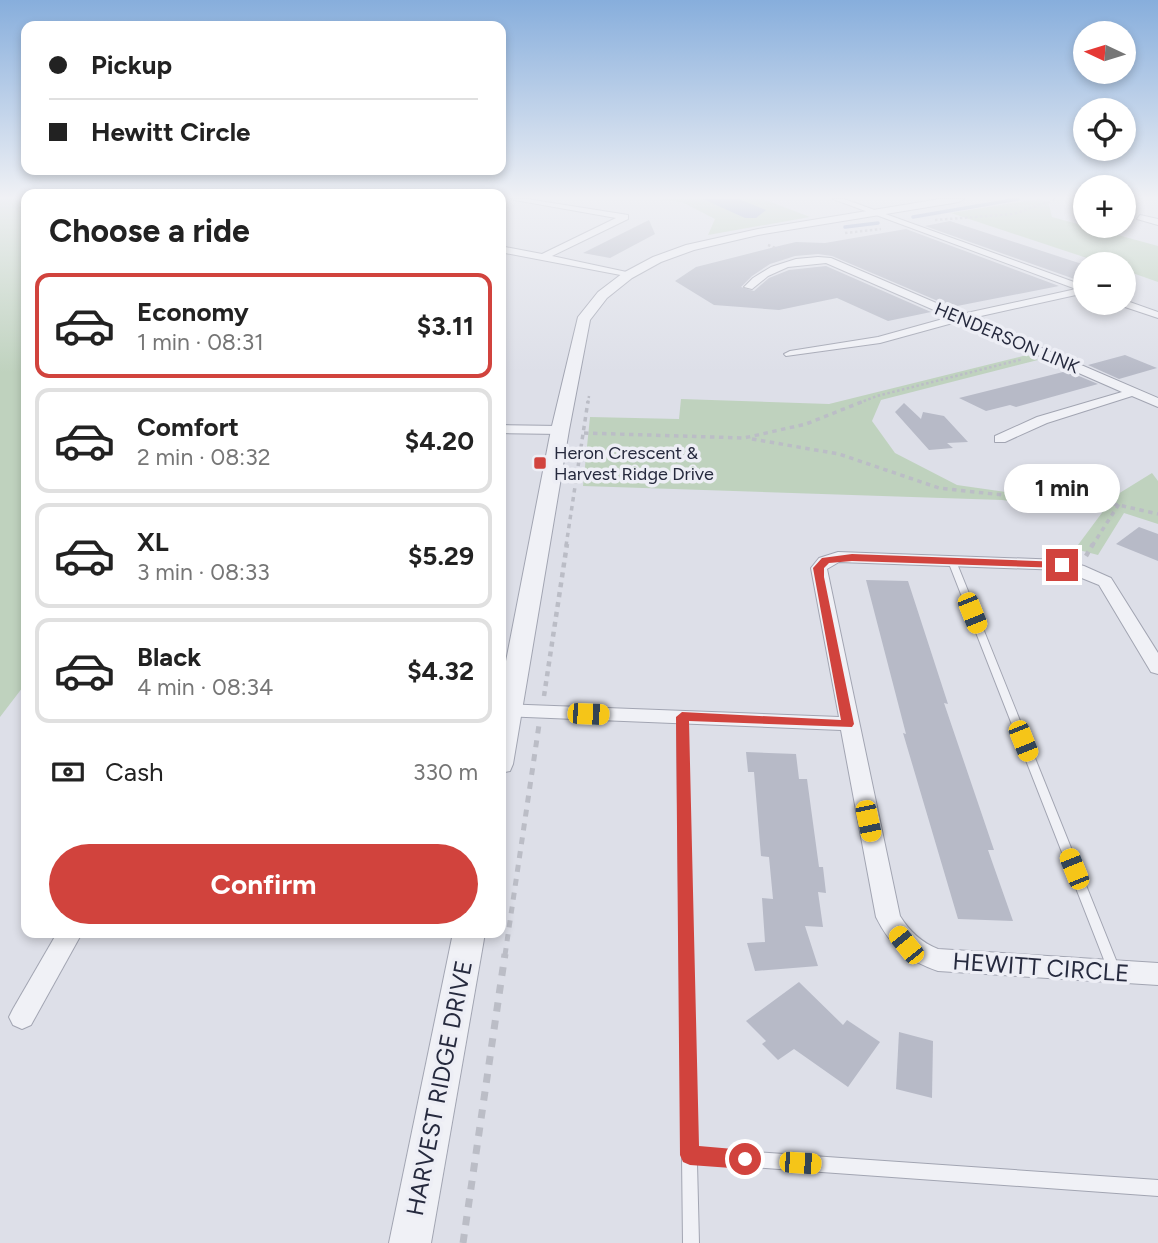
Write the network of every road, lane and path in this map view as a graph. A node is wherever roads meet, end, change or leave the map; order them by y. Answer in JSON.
{"nodes":[{"id":1,"x":543,"y":257,"type":"edge"},
{"id":2,"x":668,"y":257,"type":"edge"},
{"id":3,"x":807,"y":257,"type":"edge"},
{"id":4,"x":996,"y":257,"type":"edge"},
{"id":5,"x":813,"y":259,"type":"junction"},
{"id":6,"x":631,"y":274,"type":"junction"},
{"id":7,"x":1073,"y":285,"type":"edge"},
{"id":8,"x":749,"y":287,"type":"dead end"},
{"id":9,"x":1073,"y":292,"type":"edge"},
{"id":10,"x":1136,"y":307,"type":"edge"},
{"id":11,"x":1158,"y":315,"type":"edge"},
{"id":12,"x":959,"y":317,"type":"junction"},
{"id":13,"x":790,"y":354,"type":"dead end"},
{"id":14,"x":1044,"y":354,"type":"junction"},
{"id":15,"x":590,"y":388,"type":"dead end"},
{"id":16,"x":1134,"y":392,"type":"junction"},
{"id":17,"x":1158,"y":403,"type":"edge"},
{"id":18,"x":506,"y":429,"type":"edge"},
{"id":19,"x":572,"y":432,"type":"junction"},
{"id":20,"x":744,"y":438,"type":"junction"},
{"id":21,"x":1000,"y":439,"type":"dead end"},
{"id":22,"x":1119,"y":504,"type":"junction"},
{"id":23,"x":1158,"y":514,"type":"edge"},
{"id":24,"x":952,"y":562,"type":"junction"},
{"id":25,"x":1085,"y":572,"type":"junction"},
{"id":26,"x":1158,"y":668,"type":"edge"},
{"id":27,"x":506,"y":710,"type":"edge"},
{"id":28,"x":541,"y":712,"type":"junction"},
{"id":29,"x":682,"y":717,"type":"junction"},
{"id":30,"x":848,"y":724,"type":"junction"},
{"id":31,"x":66,"y":938,"type":"edge"},
{"id":32,"x":468,"y":938,"type":"edge"},
{"id":33,"x":1115,"y":972,"type":"junction"},
{"id":34,"x":1158,"y":974,"type":"edge"},
{"id":35,"x":22,"y":1017,"type":"dead end"},
{"id":36,"x":690,"y":1155,"type":"junction"},
{"id":37,"x":1158,"y":1188,"type":"edge"},
{"id":38,"x":410,"y":1243,"type":"edge"},
{"id":39,"x":463,"y":1243,"type":"edge"},
{"id":40,"x":691,"y":1243,"type":"edge"}],
"edges":[{"from":1,"to":6,"type":"street"},
{"from":2,"to":6,"type":"street"},
{"from":3,"to":5,"type":"path"},
{"from":4,"to":7,"type":"street"},
{"from":5,"to":8,"type":"street"},
{"from":5,"to":12,"type":"street","name":"HENDERSON LINK"},
{"from":6,"to":19,"type":"street"},
{"from":9,"to":12,"type":"street"},
{"from":10,"to":11,"type":"street"},
{"from":12,"to":13,"type":"street"},
{"from":12,"to":14,"type":"street","name":"HENDERSON LINK"},
{"from":14,"to":16,"type":"street","name":"HENDERSON LINK"},
{"from":14,"to":20,"type":"path"},
{"from":15,"to":19,"type":"path"},
{"from":16,"to":17,"type":"street","name":"HENDERSON LINK"},
{"from":16,"to":21,"type":"street"},
{"from":18,"to":19,"type":"street"},
{"from":19,"to":20,"type":"path"},
{"from":19,"to":27,"type":"street"},
{"from":19,"to":28,"type":"path"},
{"from":20,"to":22,"type":"path"},
{"from":22,"to":23,"type":"path"},
{"from":22,"to":25,"type":"path"},
{"from":24,"to":25,"type":"street","name":"HEWITT CIRCLE"},
{"from":24,"to":30,"type":"street","name":"HEWITT CIRCLE"},
{"from":24,"to":33,"type":"lane"},
{"from":25,"to":26,"type":"street","name":"HEWITT CIRCLE"},
{"from":27,"to":28,"type":"street"},
{"from":28,"to":29,"type":"street"},
{"from":28,"to":39,"type":"path"},
{"from":29,"to":30,"type":"street"},
{"from":29,"to":36,"type":"lane"},
{"from":30,"to":33,"type":"street","name":"HEWITT CIRCLE"},
{"from":31,"to":35,"type":"street"},
{"from":32,"to":38,"type":"street","name":"HARVEST RIDGE DRIVE"},
{"from":33,"to":34,"type":"street","name":"HEWITT CIRCLE"},
{"from":36,"to":37,"type":"lane"},
{"from":36,"to":40,"type":"lane"}]}
